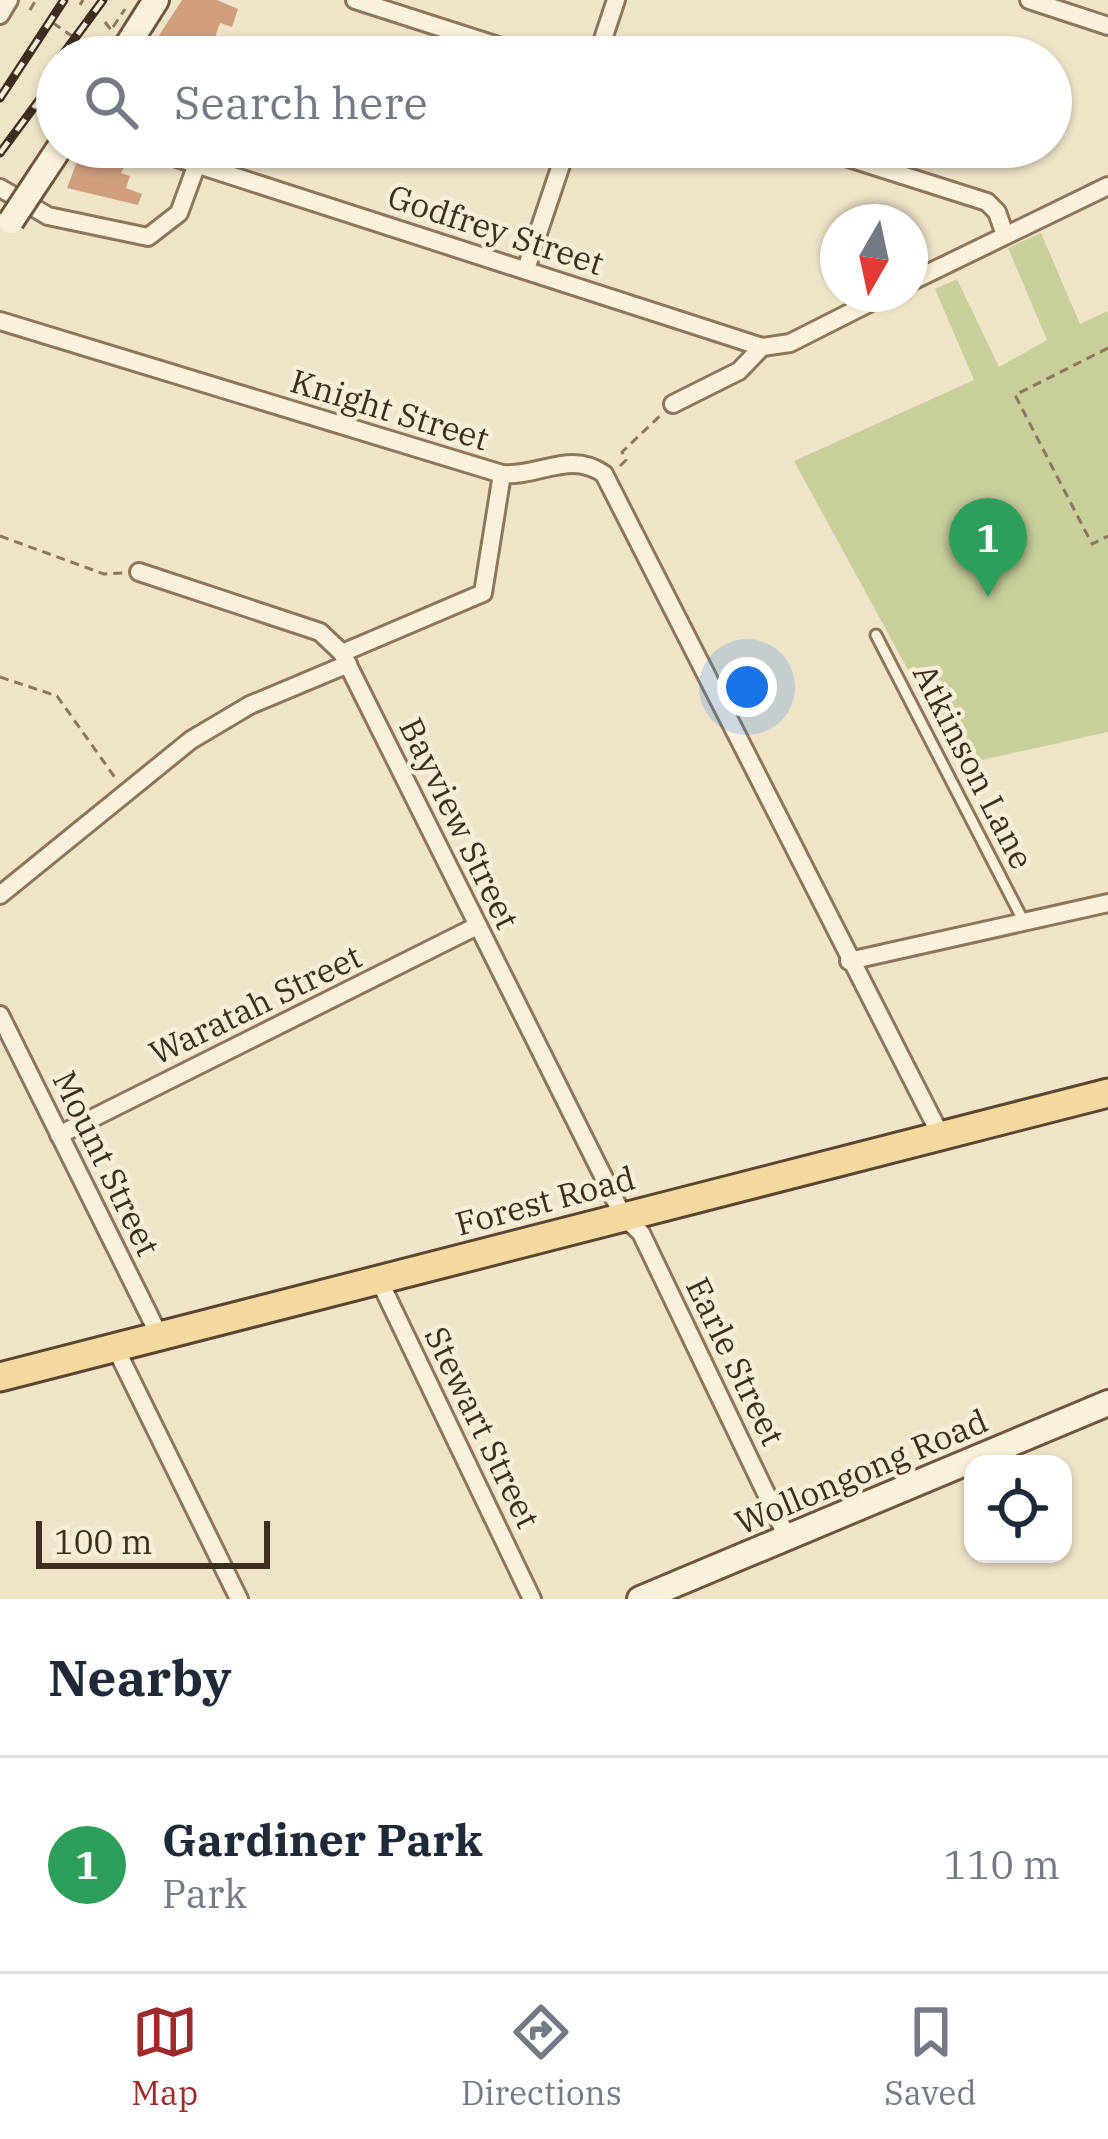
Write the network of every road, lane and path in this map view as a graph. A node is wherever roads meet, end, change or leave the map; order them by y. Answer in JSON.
{"nodes":[{"id":1,"x":9,"y":0,"type":"edge"},
{"id":2,"x":36,"y":0,"type":"edge"},
{"id":3,"x":156,"y":0,"type":"edge"},
{"id":4,"x":355,"y":0,"type":"edge"},
{"id":5,"x":616,"y":0,"type":"edge"},
{"id":6,"x":1029,"y":0,"type":"edge"},
{"id":7,"x":127,"y":6,"type":"dead end"},
{"id":8,"x":30,"y":10,"type":"dead end"},
{"id":9,"x":0,"y":15,"type":"edge"},
{"id":10,"x":68,"y":21,"type":"dead end"},
{"id":11,"x":53,"y":23,"type":"dead end"},
{"id":12,"x":101,"y":25,"type":"dead end"},
{"id":13,"x":1108,"y":26,"type":"edge"},
{"id":14,"x":113,"y":27,"type":"junction"},
{"id":15,"x":62,"y":30,"type":"junction"},
{"id":16,"x":72,"y":36,"type":"dead end"},
{"id":17,"x":117,"y":36,"type":"edge"},
{"id":18,"x":127,"y":36,"type":"edge"},
{"id":19,"x":467,"y":36,"type":"edge"},
{"id":20,"x":604,"y":36,"type":"edge"},
{"id":21,"x":46,"y":168,"type":"edge"},
{"id":22,"x":195,"y":168,"type":"edge"},
{"id":23,"x":209,"y":168,"type":"edge"},
{"id":24,"x":560,"y":168,"type":"edge"},
{"id":25,"x":880,"y":168,"type":"edge"},
{"id":26,"x":1108,"y":185,"type":"edge"},
{"id":27,"x":0,"y":188,"type":"edge"},
{"id":28,"x":6,"y":228,"type":"edge"},
{"id":29,"x":1005,"y":235,"type":"junction"},
{"id":30,"x":526,"y":269,"type":"junction"},
{"id":31,"x":928,"y":274,"type":"edge"},
{"id":32,"x":851,"y":312,"type":"edge"},
{"id":33,"x":0,"y":321,"type":"edge"},
{"id":34,"x":762,"y":347,"type":"junction"},
{"id":35,"x":1108,"y":348,"type":"edge"},
{"id":36,"x":673,"y":404,"type":"joint"},
{"id":37,"x":626,"y":460,"type":"dead end"},
{"id":38,"x":502,"y":474,"type":"junction"},
{"id":39,"x":0,"y":536,"type":"edge"},
{"id":40,"x":1108,"y":536,"type":"edge"},
{"id":41,"x":139,"y":572,"type":"joint"},
{"id":42,"x":876,"y":635,"type":"dead end"},
{"id":43,"x":345,"y":658,"type":"junction"},
{"id":44,"x":0,"y":677,"type":"edge"},
{"id":45,"x":128,"y":795,"type":"junction"},
{"id":46,"x":0,"y":895,"type":"edge"},
{"id":47,"x":1108,"y":903,"type":"edge"},
{"id":48,"x":1024,"y":922,"type":"junction"},
{"id":49,"x":477,"y":926,"type":"junction"},
{"id":50,"x":849,"y":961,"type":"junction"},
{"id":51,"x":0,"y":1015,"type":"edge"},
{"id":52,"x":1108,"y":1093,"type":"edge"},
{"id":53,"x":940,"y":1134,"type":"junction"},
{"id":54,"x":59,"y":1135,"type":"junction"},
{"id":55,"x":623,"y":1216,"type":"junction"},
{"id":56,"x":379,"y":1280,"type":"junction"},
{"id":57,"x":160,"y":1337,"type":"junction"},
{"id":58,"x":116,"y":1349,"type":"junction"},
{"id":59,"x":0,"y":1377,"type":"edge"},
{"id":60,"x":1108,"y":1403,"type":"edge"},
{"id":61,"x":787,"y":1537,"type":"junction"},
{"id":62,"x":239,"y":1599,"type":"edge"},
{"id":63,"x":532,"y":1599,"type":"edge"},
{"id":64,"x":640,"y":1599,"type":"edge"}],
"edges":[{"from":1,"to":9,"type":"street"},
{"from":2,"to":8,"type":"path"},
{"from":3,"to":18,"type":"street"},
{"from":4,"to":19,"type":"street"},
{"from":5,"to":20,"type":"street"},
{"from":6,"to":13,"type":"street"},
{"from":7,"to":14,"type":"path"},
{"from":10,"to":15,"type":"path"},
{"from":11,"to":15,"type":"path"},
{"from":12,"to":14,"type":"path"},
{"from":14,"to":17,"type":"path"},
{"from":15,"to":16,"type":"path"},
{"from":21,"to":28,"type":"street","bridge":true},
{"from":22,"to":27,"type":"street"},
{"from":23,"to":30,"type":"street","name":"Godfrey Street"},
{"from":24,"to":30,"type":"street"},
{"from":25,"to":29,"type":"street"},
{"from":26,"to":29,"type":"street"},
{"from":29,"to":31,"type":"street"},
{"from":30,"to":34,"type":"street","name":"Godfrey Street"},
{"from":32,"to":34,"type":"street"},
{"from":33,"to":38,"type":"street","name":"Knight Street"},
{"from":34,"to":36,"type":"street"},
{"from":35,"to":40,"type":"path"},
{"from":36,"to":37,"type":"path"},
{"from":38,"to":43,"type":"street"},
{"from":38,"to":50,"type":"street","name":"Knight Street"},
{"from":39,"to":41,"type":"path"},
{"from":41,"to":43,"type":"street"},
{"from":42,"to":48,"type":"lane","name":"Atkinson Lane"},
{"from":43,"to":45,"type":"street"},
{"from":43,"to":49,"type":"street","name":"Bayview Street"},
{"from":44,"to":45,"type":"path"},
{"from":45,"to":46,"type":"street"},
{"from":47,"to":48,"type":"street"},
{"from":48,"to":50,"type":"street"},
{"from":49,"to":54,"type":"street","name":"Waratah Street"},
{"from":49,"to":55,"type":"street","name":"Bayview Street"},
{"from":50,"to":53,"type":"street","name":"Knight Street"},
{"from":51,"to":54,"type":"street","name":"Mount Street"},
{"from":52,"to":53,"type":"main road","name":"Forest Road"},
{"from":53,"to":55,"type":"main road","name":"Forest Road"},
{"from":54,"to":57,"type":"street","name":"Mount Street"},
{"from":55,"to":56,"type":"main road","name":"Forest Road"},
{"from":55,"to":61,"type":"street","name":"Earle Street"},
{"from":56,"to":57,"type":"main road","name":"Forest Road"},
{"from":56,"to":63,"type":"street","name":"Stewart Street"},
{"from":57,"to":58,"type":"main road","name":"Forest Road"},
{"from":58,"to":59,"type":"main road","name":"Forest Road"},
{"from":58,"to":62,"type":"street"},
{"from":60,"to":61,"type":"street","name":"Wollongong Road"},
{"from":61,"to":64,"type":"street","name":"Wollongong Road"}]}
